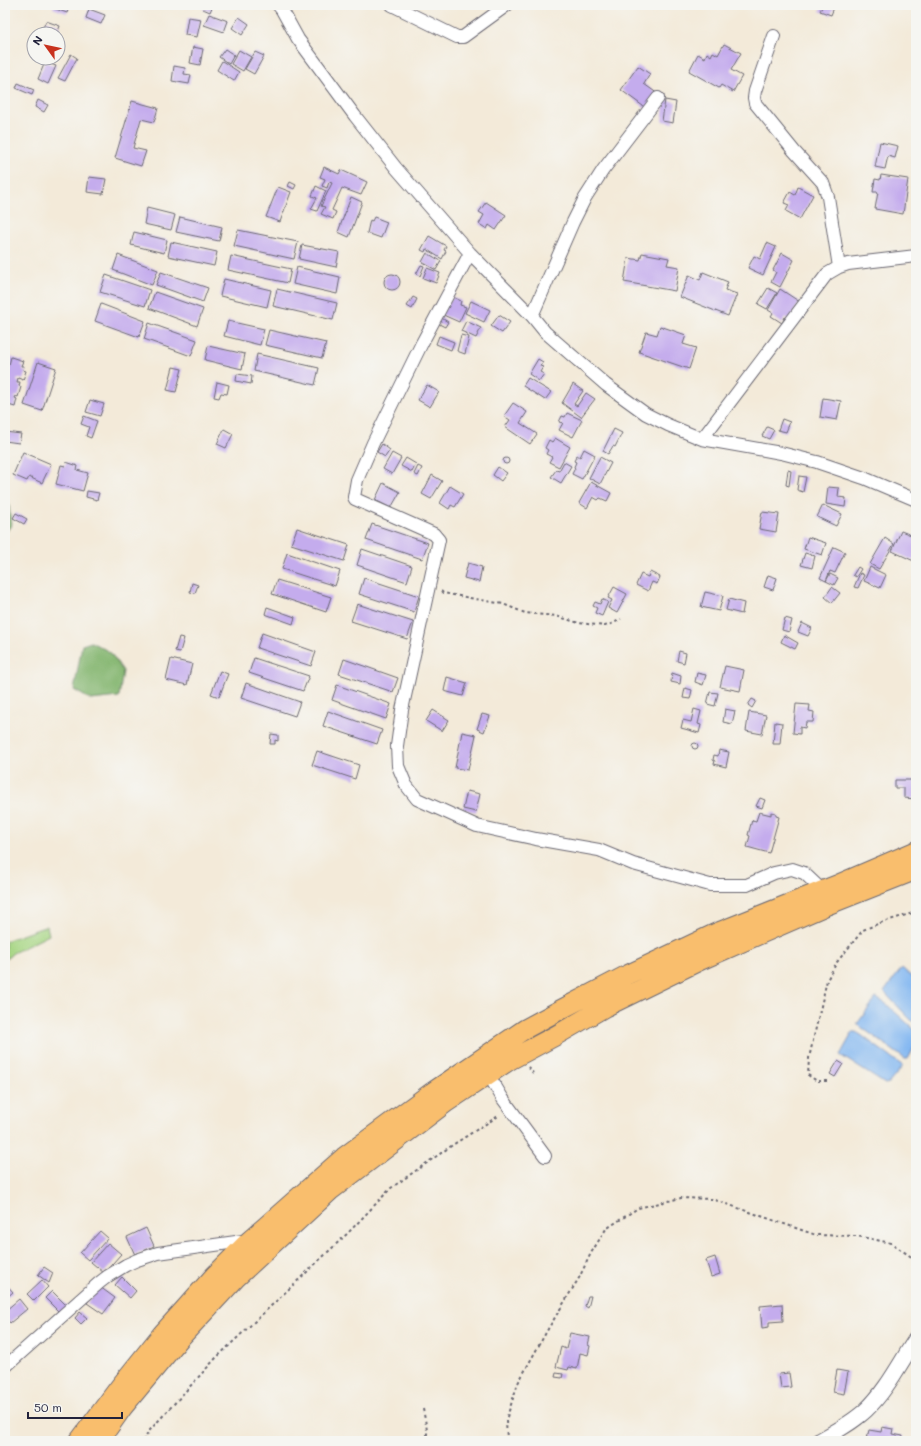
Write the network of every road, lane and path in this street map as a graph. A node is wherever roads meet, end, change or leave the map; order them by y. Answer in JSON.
{"nodes":[{"id":1,"x":392,"y":5,"type":"edge"},
{"id":2,"x":507,"y":5,"type":"edge"},
{"id":3,"x":283,"y":7,"type":"edge"},
{"id":4,"x":774,"y":36,"type":"dead end"},
{"id":5,"x":658,"y":98,"type":"dead end"},
{"id":6,"x":470,"y":253,"type":"junction"},
{"id":7,"x":916,"y":256,"type":"edge"},
{"id":8,"x":839,"y":267,"type":"junction"},
{"id":9,"x":532,"y":316,"type":"junction"},
{"id":10,"x":702,"y":438,"type":"junction"},
{"id":11,"x":916,"y":500,"type":"edge"},
{"id":12,"x":432,"y":573,"type":"junction"},
{"id":13,"x":621,"y":619,"type":"dead end"},
{"id":14,"x":916,"y":851,"type":"edge"},
{"id":15,"x":916,"y":870,"type":"edge"},
{"id":16,"x":822,"y":890,"type":"junction"},
{"id":17,"x":916,"y":912,"type":"edge"},
{"id":18,"x":488,"y":1074,"type":"junction"},
{"id":19,"x":827,"y":1081,"type":"dead end"},
{"id":20,"x":510,"y":1109,"type":"junction"},
{"id":21,"x":545,"y":1156,"type":"dead end"},
{"id":22,"x":250,"y":1240,"type":"junction"},
{"id":23,"x":916,"y":1260,"type":"edge"},
{"id":24,"x":916,"y":1339,"type":"edge"},
{"id":25,"x":5,"y":1367,"type":"edge"},
{"id":26,"x":423,"y":1409,"type":"dead end"},
{"id":27,"x":79,"y":1441,"type":"edge"},
{"id":28,"x":99,"y":1441,"type":"edge"},
{"id":29,"x":143,"y":1441,"type":"edge"},
{"id":30,"x":427,"y":1441,"type":"edge"},
{"id":31,"x":507,"y":1441,"type":"edge"},
{"id":32,"x":819,"y":1441,"type":"edge"}],
"edges":[{"from":1,"to":2,"type":"street"},
{"from":3,"to":6,"type":"street"},
{"from":4,"to":8,"type":"street"},
{"from":5,"to":9,"type":"street"},
{"from":6,"to":9,"type":"street"},
{"from":6,"to":12,"type":"street"},
{"from":7,"to":8,"type":"street"},
{"from":8,"to":10,"type":"street"},
{"from":9,"to":10,"type":"street"},
{"from":10,"to":11,"type":"street"},
{"from":12,"to":13,"type":"path"},
{"from":12,"to":16,"type":"street"},
{"from":14,"to":16,"type":"highway"},
{"from":15,"to":18,"type":"highway"},
{"from":16,"to":22,"type":"highway"},
{"from":17,"to":19,"type":"path"},
{"from":18,"to":20,"type":"street"},
{"from":18,"to":28,"type":"highway"},
{"from":20,"to":21,"type":"street"},
{"from":20,"to":29,"type":"path"},
{"from":22,"to":25,"type":"street"},
{"from":22,"to":27,"type":"highway"},
{"from":23,"to":31,"type":"path"},
{"from":24,"to":32,"type":"street"},
{"from":26,"to":30,"type":"path"}]}
